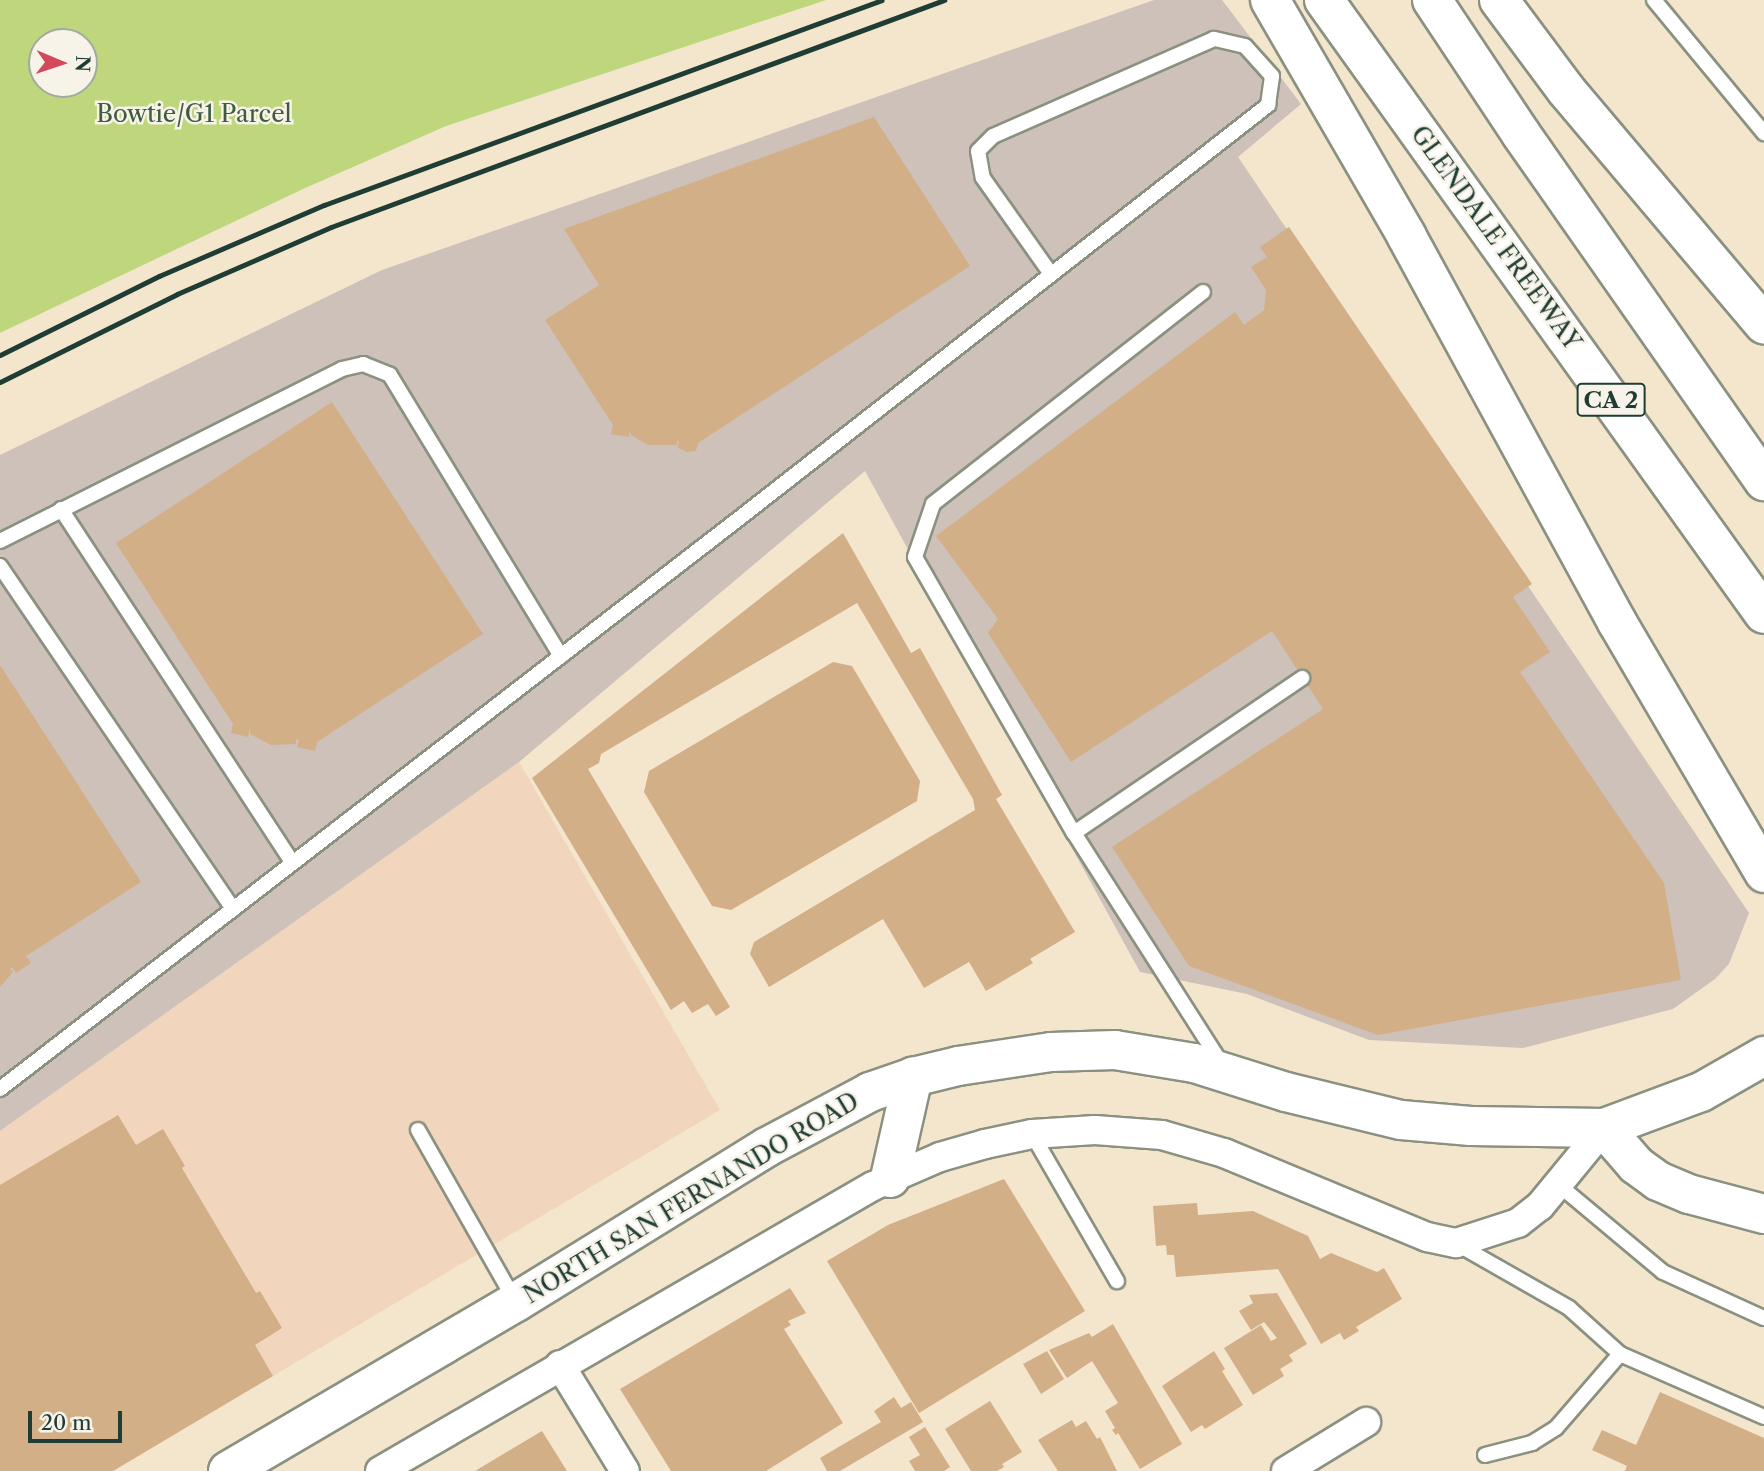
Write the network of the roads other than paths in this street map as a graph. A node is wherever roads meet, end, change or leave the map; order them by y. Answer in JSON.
{"nodes":[{"id":1,"x":1270,"y":0,"type":"edge"},
{"id":2,"x":1324,"y":0,"type":"edge"},
{"id":3,"x":1432,"y":0,"type":"edge"},
{"id":4,"x":1499,"y":0,"type":"edge"},
{"id":5,"x":1654,"y":0,"type":"edge"},
{"id":6,"x":1764,"y":133,"type":"edge"},
{"id":7,"x":1051,"y":274,"type":"junction"},
{"id":8,"x":1203,"y":292,"type":"dead end"},
{"id":9,"x":1764,"y":324,"type":"edge"},
{"id":10,"x":1764,"y":481,"type":"edge"},
{"id":11,"x":61,"y":509,"type":"junction"},
{"id":12,"x":0,"y":541,"type":"edge"},
{"id":13,"x":0,"y":566,"type":"edge"},
{"id":14,"x":1764,"y":614,"type":"edge"},
{"id":15,"x":561,"y":656,"type":"junction"},
{"id":16,"x":1302,"y":678,"type":"dead end"},
{"id":17,"x":1074,"y":833,"type":"junction"},
{"id":18,"x":293,"y":863,"type":"junction"},
{"id":19,"x":1764,"y":873,"type":"edge"},
{"id":20,"x":233,"y":909,"type":"junction"},
{"id":21,"x":1764,"y":1056,"type":"edge"},
{"id":22,"x":1228,"y":1074,"type":"junction"},
{"id":23,"x":913,"y":1077,"type":"junction"},
{"id":24,"x":0,"y":1089,"type":"edge"},
{"id":25,"x":1604,"y":1128,"type":"junction"},
{"id":26,"x":418,"y":1130,"type":"dead end"},
{"id":27,"x":1032,"y":1134,"type":"junction"},
{"id":28,"x":890,"y":1178,"type":"junction"},
{"id":29,"x":1560,"y":1186,"type":"junction"},
{"id":30,"x":1764,"y":1214,"type":"edge"},
{"id":31,"x":1456,"y":1243,"type":"junction"},
{"id":32,"x":1117,"y":1281,"type":"dead end"},
{"id":33,"x":516,"y":1302,"type":"junction"},
{"id":34,"x":1764,"y":1318,"type":"edge"},
{"id":35,"x":1620,"y":1354,"type":"junction"},
{"id":36,"x":560,"y":1365,"type":"junction"},
{"id":37,"x":1764,"y":1417,"type":"edge"},
{"id":38,"x":1366,"y":1422,"type":"dead end"},
{"id":39,"x":1485,"y":1455,"type":"dead end"},
{"id":40,"x":228,"y":1471,"type":"edge"},
{"id":41,"x":380,"y":1471,"type":"edge"},
{"id":42,"x":625,"y":1471,"type":"edge"},
{"id":43,"x":1286,"y":1471,"type":"edge"}],
"edges":[{"from":1,"to":19,"type":"main road"},
{"from":2,"to":14,"type":"main road","name":"GLENDALE FREEWAY","number":"CA 2"},
{"from":3,"to":10,"type":"main road"},
{"from":4,"to":9,"type":"main road"},
{"from":5,"to":6,"type":"lane"},
{"from":7,"to":7,"type":"lane"},
{"from":7,"to":15,"type":"lane"},
{"from":8,"to":17,"type":"lane"},
{"from":11,"to":12,"type":"lane"},
{"from":11,"to":15,"type":"lane"},
{"from":11,"to":18,"type":"lane"},
{"from":13,"to":20,"type":"lane"},
{"from":15,"to":18,"type":"lane"},
{"from":16,"to":17,"type":"lane"},
{"from":17,"to":22,"type":"lane"},
{"from":18,"to":20,"type":"lane"},
{"from":20,"to":24,"type":"lane"},
{"from":21,"to":25,"type":"main road","name":"NORTH SAN FERNANDO ROAD"},
{"from":22,"to":23,"type":"main road","name":"NORTH SAN FERNANDO ROAD"},
{"from":22,"to":25,"type":"main road","name":"NORTH SAN FERNANDO ROAD"},
{"from":23,"to":28,"type":"main road"},
{"from":23,"to":33,"type":"main road","name":"NORTH SAN FERNANDO ROAD"},
{"from":25,"to":29,"type":"street"},
{"from":25,"to":30,"type":"main road"},
{"from":26,"to":33,"type":"lane"},
{"from":27,"to":28,"type":"street"},
{"from":27,"to":31,"type":"street"},
{"from":27,"to":32,"type":"lane"},
{"from":28,"to":36,"type":"street"},
{"from":29,"to":31,"type":"street"},
{"from":29,"to":34,"type":"lane"},
{"from":31,"to":35,"type":"lane"},
{"from":33,"to":40,"type":"main road","name":"NORTH SAN FERNANDO ROAD"},
{"from":35,"to":37,"type":"lane"},
{"from":35,"to":39,"type":"lane"},
{"from":36,"to":41,"type":"street"},
{"from":36,"to":42,"type":"street"},
{"from":38,"to":43,"type":"street"}]}
